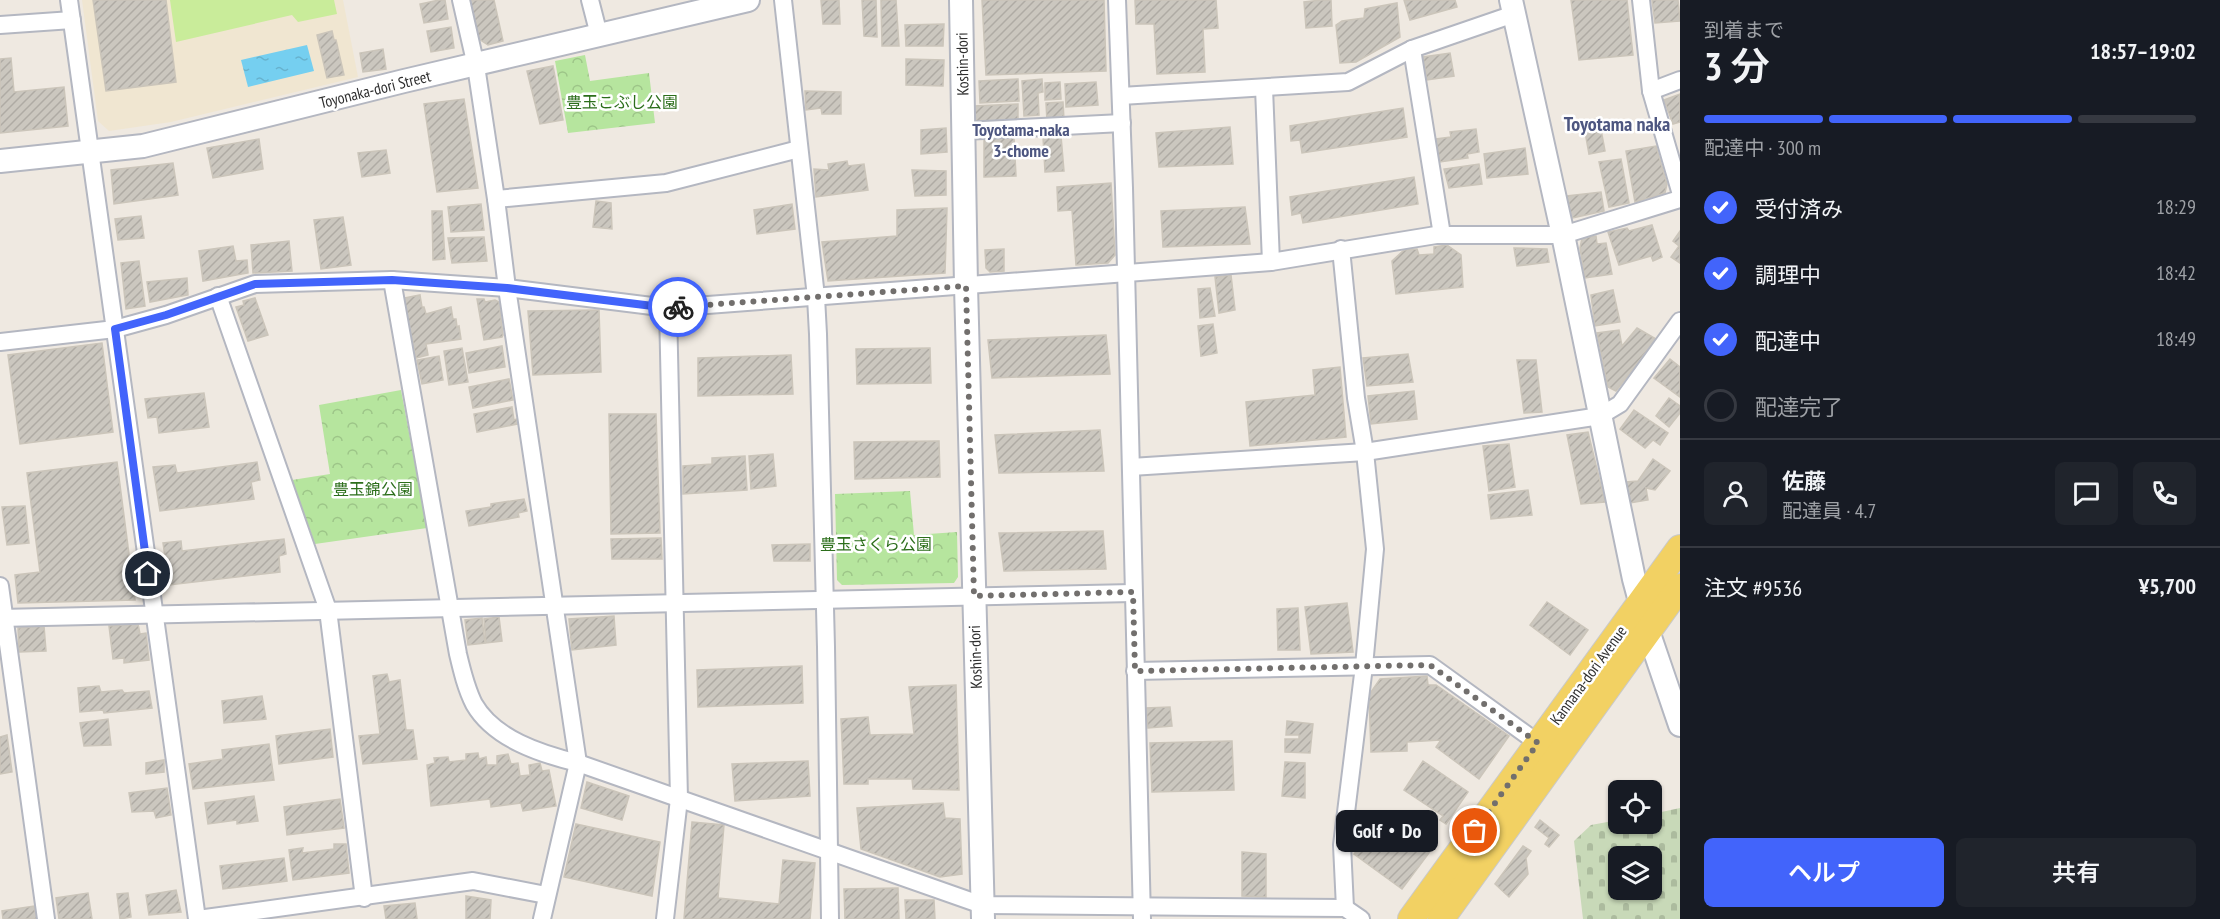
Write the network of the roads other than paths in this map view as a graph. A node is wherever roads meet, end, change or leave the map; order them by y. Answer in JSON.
{"nodes":[{"id":1,"x":69,"y":0,"type":"edge"},
{"id":2,"x":461,"y":0,"type":"edge"},
{"id":3,"x":590,"y":0,"type":"edge"},
{"id":4,"x":748,"y":0,"type":"edge"},
{"id":5,"x":783,"y":0,"type":"edge"},
{"id":6,"x":961,"y":0,"type":"edge"},
{"id":7,"x":1117,"y":0,"type":"edge"},
{"id":8,"x":1641,"y":0,"type":"edge"},
{"id":9,"x":1513,"y":7,"type":"edge"},
{"id":10,"x":72,"y":20,"type":"junction"},
{"id":11,"x":0,"y":25,"type":"edge"},
{"id":12,"x":598,"y":35,"type":"junction"},
{"id":13,"x":1412,"y":49,"type":"junction"},
{"id":14,"x":476,"y":66,"type":"junction"},
{"id":15,"x":1680,"y":80,"type":"edge"},
{"id":16,"x":1264,"y":88,"type":"junction"},
{"id":17,"x":1651,"y":91,"type":"junction"},
{"id":18,"x":1121,"y":96,"type":"junction"},
{"id":19,"x":1122,"y":123,"type":"junction"},
{"id":20,"x":964,"y":131,"type":"junction"},
{"id":21,"x":799,"y":149,"type":"junction"},
{"id":22,"x":91,"y":153,"type":"junction"},
{"id":23,"x":0,"y":161,"type":"edge"},
{"id":24,"x":1680,"y":191,"type":"edge"},
{"id":25,"x":496,"y":199,"type":"junction"},
{"id":26,"x":1680,"y":199,"type":"edge"},
{"id":27,"x":1442,"y":235,"type":"junction"},
{"id":28,"x":1563,"y":235,"type":"junction"},
{"id":29,"x":1341,"y":249,"type":"junction"},
{"id":30,"x":1271,"y":262,"type":"junction"},
{"id":31,"x":1126,"y":272,"type":"junction"},
{"id":32,"x":392,"y":280,"type":"junction"},
{"id":33,"x":966,"y":286,"type":"junction"},
{"id":34,"x":507,"y":288,"type":"junction"},
{"id":35,"x":218,"y":296,"type":"junction"},
{"id":36,"x":816,"y":297,"type":"junction"},
{"id":37,"x":669,"y":308,"type":"junction"},
{"id":38,"x":1680,"y":321,"type":"edge"},
{"id":39,"x":115,"y":329,"type":"junction"},
{"id":40,"x":0,"y":342,"type":"edge"},
{"id":41,"x":1600,"y":416,"type":"junction"},
{"id":42,"x":1365,"y":452,"type":"junction"},
{"id":43,"x":1131,"y":467,"type":"junction"},
{"id":44,"x":1680,"y":548,"type":"edge"},
{"id":45,"x":0,"y":586,"type":"edge"},
{"id":46,"x":1680,"y":587,"type":"edge"},
{"id":47,"x":1133,"y":592,"type":"junction"},
{"id":48,"x":974,"y":596,"type":"junction"},
{"id":49,"x":825,"y":599,"type":"junction"},
{"id":50,"x":675,"y":602,"type":"junction"},
{"id":51,"x":1640,"y":603,"type":"junction"},
{"id":52,"x":554,"y":605,"type":"junction"},
{"id":53,"x":450,"y":607,"type":"junction"},
{"id":54,"x":328,"y":610,"type":"junction"},
{"id":55,"x":154,"y":614,"type":"junction"},
{"id":56,"x":2,"y":618,"type":"edge"},
{"id":57,"x":1648,"y":631,"type":"junction"},
{"id":58,"x":1364,"y":666,"type":"junction"},
{"id":59,"x":1135,"y":671,"type":"junction"},
{"id":60,"x":1680,"y":725,"type":"edge"},
{"id":61,"x":1538,"y":743,"type":"junction"},
{"id":62,"x":578,"y":764,"type":"junction"},
{"id":63,"x":680,"y":799,"type":"junction"},
{"id":64,"x":828,"y":850,"type":"junction"},
{"id":65,"x":546,"y":895,"type":"junction"},
{"id":66,"x":364,"y":898,"type":"junction"},
{"id":67,"x":1345,"y":908,"type":"junction"},
{"id":68,"x":982,"y":912,"type":"edge"},
{"id":69,"x":1141,"y":912,"type":"edge"},
{"id":70,"x":46,"y":919,"type":"edge"},
{"id":71,"x":198,"y":919,"type":"edge"},
{"id":72,"x":542,"y":919,"type":"edge"},
{"id":73,"x":665,"y":919,"type":"edge"},
{"id":74,"x":830,"y":919,"type":"edge"},
{"id":75,"x":1360,"y":919,"type":"edge"},
{"id":76,"x":1411,"y":919,"type":"edge"},
{"id":77,"x":1441,"y":919,"type":"edge"}],
"edges":[{"from":1,"to":10,"type":"street"},
{"from":2,"to":14,"type":"street"},
{"from":3,"to":12,"type":"street"},
{"from":4,"to":12,"type":"street","name":"Toyonaka-dori Street"},
{"from":5,"to":21,"type":"street"},
{"from":6,"to":20,"type":"street","name":"Koshin-dori"},
{"from":7,"to":18,"type":"street"},
{"from":8,"to":17,"type":"street"},
{"from":9,"to":13,"type":"street"},
{"from":9,"to":28,"type":"street"},
{"from":10,"to":11,"type":"street"},
{"from":10,"to":22,"type":"street"},
{"from":12,"to":14,"type":"street","name":"Toyonaka-dori Street"},
{"from":13,"to":16,"type":"street"},
{"from":13,"to":27,"type":"street"},
{"from":14,"to":22,"type":"street","name":"Toyonaka-dori Street"},
{"from":14,"to":25,"type":"street"},
{"from":15,"to":17,"type":"street"},
{"from":16,"to":18,"type":"street"},
{"from":16,"to":30,"type":"street"},
{"from":17,"to":24,"type":"street"},
{"from":18,"to":19,"type":"street"},
{"from":19,"to":20,"type":"street"},
{"from":19,"to":31,"type":"street"},
{"from":20,"to":33,"type":"street","name":"Koshin-dori"},
{"from":21,"to":25,"type":"street"},
{"from":21,"to":36,"type":"street"},
{"from":22,"to":23,"type":"street","name":"Toyonaka-dori Street"},
{"from":22,"to":39,"type":"street"},
{"from":25,"to":34,"type":"street"},
{"from":26,"to":28,"type":"street"},
{"from":27,"to":28,"type":"street"},
{"from":27,"to":29,"type":"street"},
{"from":28,"to":41,"type":"street"},
{"from":29,"to":30,"type":"street"},
{"from":29,"to":42,"type":"street"},
{"from":30,"to":31,"type":"street"},
{"from":31,"to":33,"type":"street"},
{"from":31,"to":43,"type":"street"},
{"from":32,"to":34,"type":"street"},
{"from":32,"to":35,"type":"street"},
{"from":32,"to":53,"type":"street"},
{"from":33,"to":36,"type":"street"},
{"from":33,"to":48,"type":"street","name":"Koshin-dori"},
{"from":34,"to":37,"type":"street"},
{"from":34,"to":52,"type":"street"},
{"from":35,"to":39,"type":"street"},
{"from":35,"to":54,"type":"street"},
{"from":36,"to":37,"type":"street"},
{"from":36,"to":49,"type":"street"},
{"from":37,"to":50,"type":"street"},
{"from":38,"to":41,"type":"street"},
{"from":39,"to":40,"type":"street"},
{"from":39,"to":55,"type":"street"},
{"from":41,"to":42,"type":"street"},
{"from":41,"to":51,"type":"street"},
{"from":42,"to":43,"type":"street"},
{"from":42,"to":58,"type":"street"},
{"from":43,"to":47,"type":"street"},
{"from":44,"to":51,"type":"main road","name":"Kannana-dori Avenue"},
{"from":45,"to":56,"type":"street"},
{"from":46,"to":57,"type":"main road","name":"Kannana-dori Avenue"},
{"from":47,"to":48,"type":"street"},
{"from":47,"to":59,"type":"street"},
{"from":48,"to":49,"type":"street"},
{"from":48,"to":68,"type":"street","name":"Koshin-dori"},
{"from":49,"to":50,"type":"street"},
{"from":49,"to":64,"type":"street"},
{"from":50,"to":52,"type":"street"},
{"from":50,"to":63,"type":"street"},
{"from":51,"to":57,"type":"street"},
{"from":51,"to":61,"type":"main road","name":"Kannana-dori Avenue"},
{"from":52,"to":53,"type":"street"},
{"from":52,"to":62,"type":"street"},
{"from":53,"to":54,"type":"street"},
{"from":53,"to":62,"type":"street"},
{"from":54,"to":55,"type":"street"},
{"from":54,"to":66,"type":"street"},
{"from":55,"to":56,"type":"street"},
{"from":55,"to":71,"type":"street"},
{"from":56,"to":70,"type":"street"},
{"from":57,"to":60,"type":"street"},
{"from":57,"to":77,"type":"main road","name":"Kannana-dori Avenue"},
{"from":58,"to":59,"type":"street"},
{"from":58,"to":61,"type":"street"},
{"from":58,"to":67,"type":"street"},
{"from":59,"to":69,"type":"street"},
{"from":61,"to":76,"type":"main road","name":"Kannana-dori Avenue"},
{"from":62,"to":63,"type":"street"},
{"from":62,"to":65,"type":"street"},
{"from":63,"to":64,"type":"street"},
{"from":63,"to":73,"type":"street"},
{"from":64,"to":68,"type":"street"},
{"from":64,"to":74,"type":"street"},
{"from":65,"to":66,"type":"street"},
{"from":65,"to":72,"type":"street"},
{"from":66,"to":71,"type":"street"},
{"from":67,"to":69,"type":"street"},
{"from":67,"to":75,"type":"street"},
{"from":68,"to":69,"type":"street"}]}
